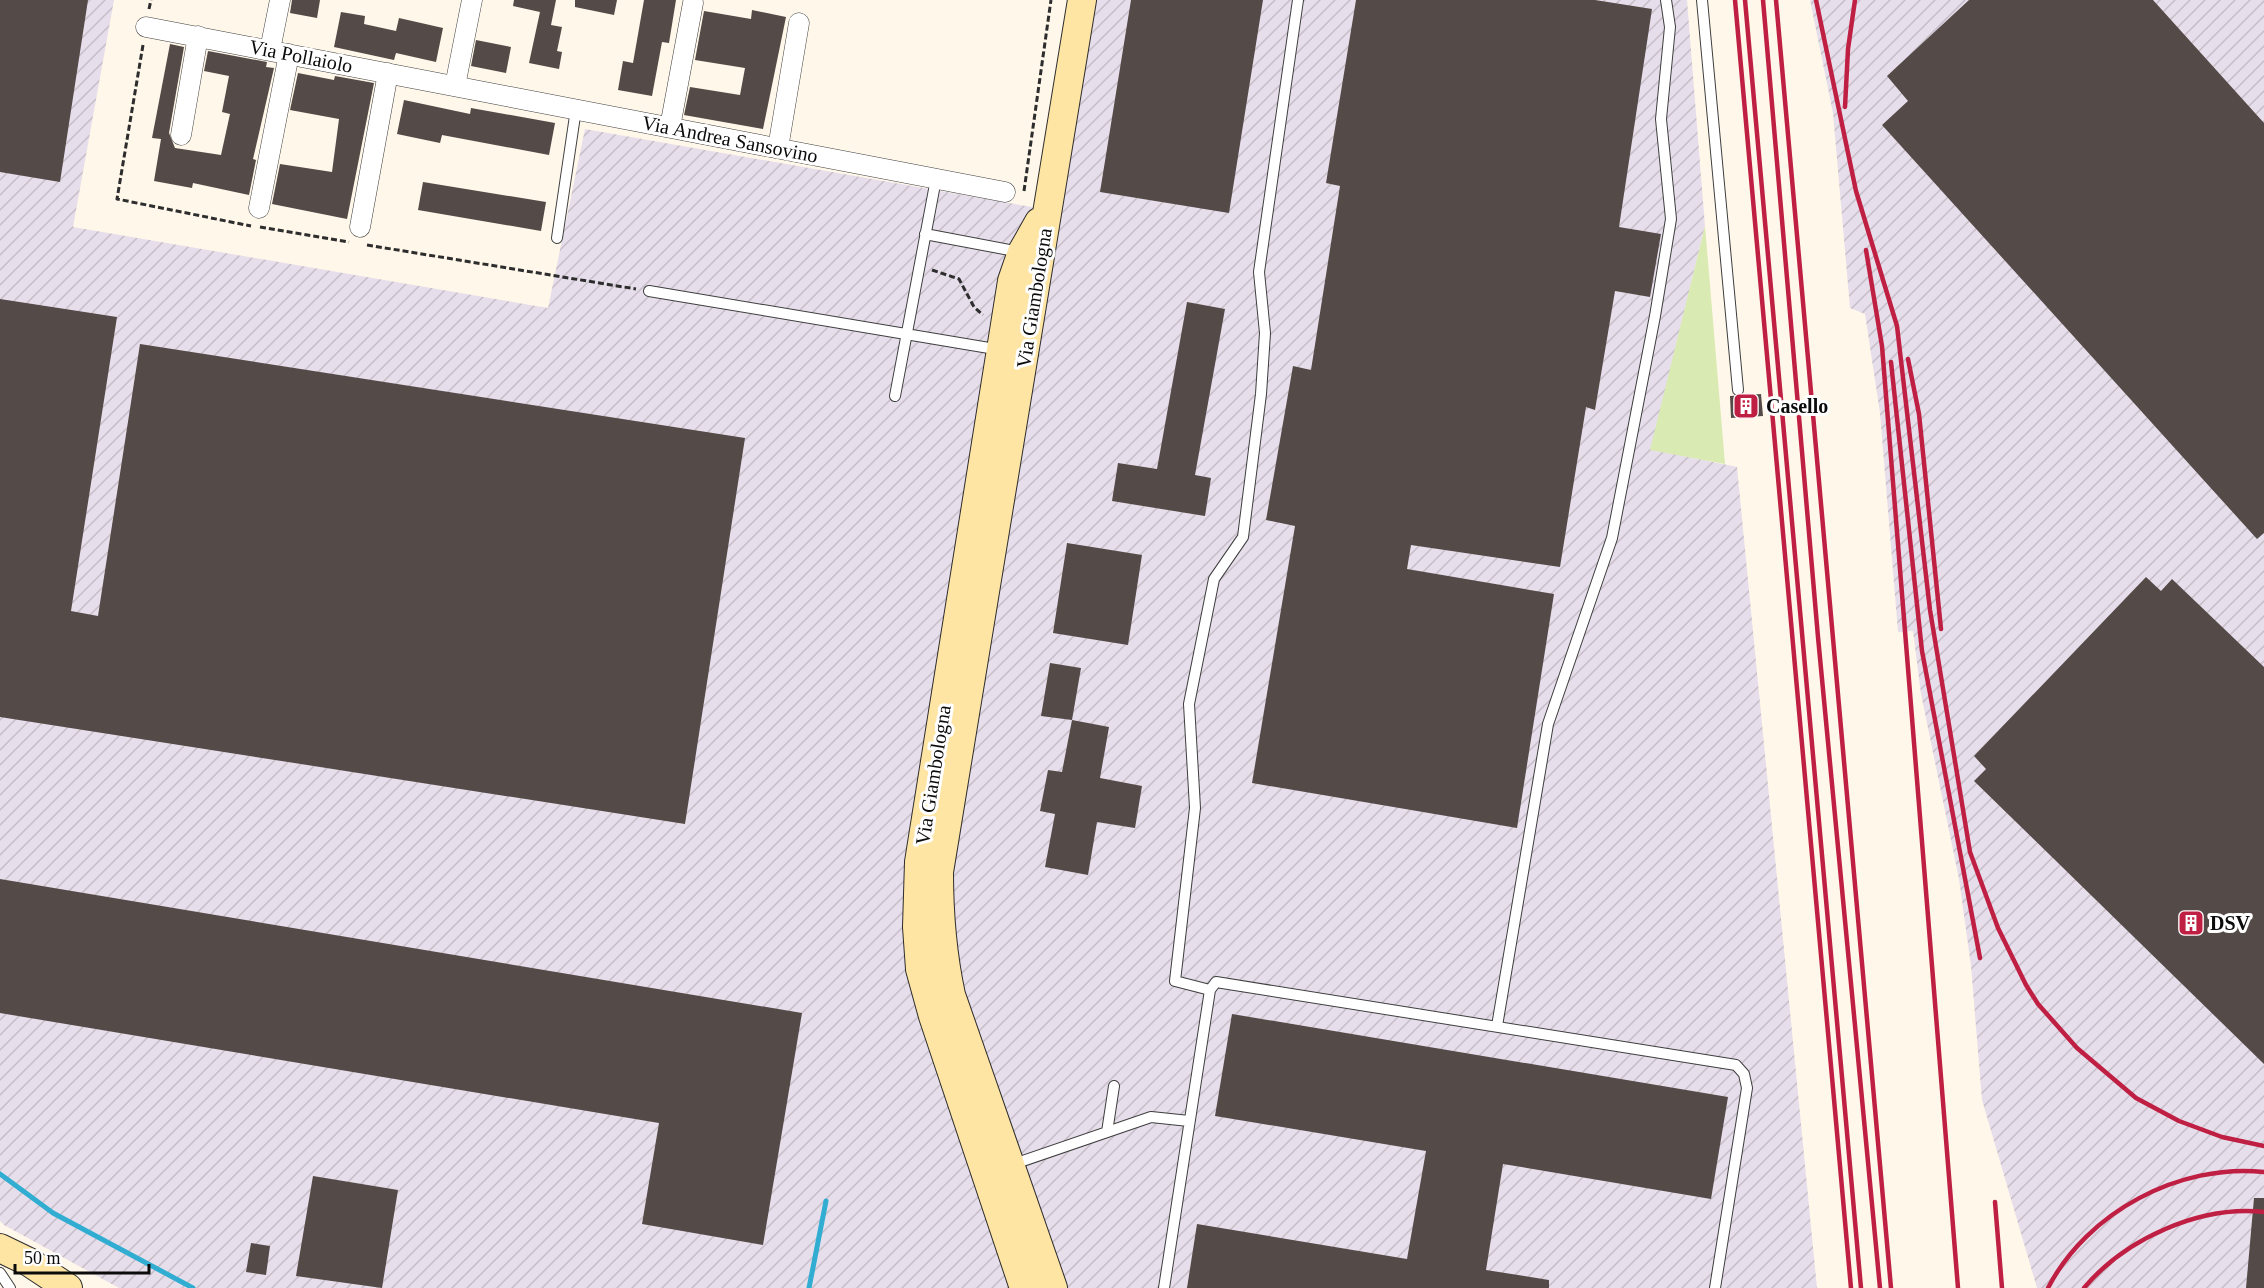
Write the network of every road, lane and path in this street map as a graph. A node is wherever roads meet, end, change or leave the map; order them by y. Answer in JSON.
{"nodes":[{"id":1,"x":151,"y":0,"type":"edge"},
{"id":2,"x":280,"y":0,"type":"edge"},
{"id":3,"x":472,"y":0,"type":"edge"},
{"id":4,"x":1051,"y":0,"type":"edge"},
{"id":5,"x":1082,"y":0,"type":"edge"},
{"id":6,"x":1298,"y":0,"type":"edge"},
{"id":7,"x":1666,"y":0,"type":"edge"},
{"id":8,"x":1702,"y":0,"type":"edge"},
{"id":9,"x":693,"y":3,"type":"dead end"},
{"id":10,"x":799,"y":23,"type":"dead end"},
{"id":11,"x":146,"y":27,"type":"junction"},
{"id":12,"x":198,"y":36,"type":"junction"},
{"id":13,"x":279,"y":52,"type":"junction"},
{"id":14,"x":387,"y":73,"type":"junction"},
{"id":15,"x":455,"y":86,"type":"junction"},
{"id":16,"x":576,"y":110,"type":"junction"},
{"id":17,"x":670,"y":127,"type":"junction"},
{"id":18,"x":181,"y":135,"type":"dead end"},
{"id":19,"x":778,"y":148,"type":"junction"},
{"id":20,"x":936,"y":178,"type":"junction"},
{"id":21,"x":1005,"y":192,"type":"joint"},
{"id":22,"x":1049,"y":205,"type":"junction"},
{"id":23,"x":259,"y":208,"type":"dead end"},
{"id":24,"x":360,"y":227,"type":"dead end"},
{"id":25,"x":925,"y":234,"type":"junction"},
{"id":26,"x":557,"y":238,"type":"dead end"},
{"id":27,"x":1022,"y":252,"type":"junction"},
{"id":28,"x":931,"y":270,"type":"dead end"},
{"id":29,"x":649,"y":291,"type":"joint"},
{"id":30,"x":984,"y":315,"type":"dead end"},
{"id":31,"x":907,"y":334,"type":"junction"},
{"id":32,"x":1008,"y":351,"type":"junction"},
{"id":33,"x":1738,"y":390,"type":"dead end"},
{"id":34,"x":895,"y":396,"type":"dead end"},
{"id":35,"x":983,"y":503,"type":"junction"},
{"id":36,"x":972,"y":675,"type":"junction"},
{"id":37,"x":1210,"y":990,"type":"junction"},
{"id":38,"x":1497,"y":1026,"type":"junction"},
{"id":39,"x":1114,"y":1086,"type":"dead end"},
{"id":40,"x":1189,"y":1120,"type":"junction"},
{"id":41,"x":1107,"y":1132,"type":"junction"},
{"id":42,"x":995,"y":1160,"type":"junction"},
{"id":43,"x":0,"y":1249,"type":"edge"},
{"id":44,"x":0,"y":1273,"type":"edge"},
{"id":45,"x":10,"y":1288,"type":"edge"},
{"id":46,"x":50,"y":1288,"type":"edge"},
{"id":47,"x":68,"y":1288,"type":"edge"},
{"id":48,"x":1024,"y":1288,"type":"edge"},
{"id":49,"x":1053,"y":1288,"type":"edge"},
{"id":50,"x":1164,"y":1288,"type":"edge"},
{"id":51,"x":1715,"y":1288,"type":"edge"}],
"edges":[{"from":1,"to":11,"type":"path"},
{"from":2,"to":13,"type":"street"},
{"from":3,"to":15,"type":"street"},
{"from":4,"to":21,"type":"path"},
{"from":5,"to":22,"type":"street","name":"Via Giambologna"},
{"from":6,"to":37,"type":"lane"},
{"from":7,"to":38,"type":"lane"},
{"from":8,"to":33,"type":"lane"},
{"from":9,"to":17,"type":"street"},
{"from":10,"to":19,"type":"street"},
{"from":11,"to":12,"type":"street","name":"Via Pollaiolo"},
{"from":11,"to":29,"type":"path"},
{"from":12,"to":13,"type":"street","name":"Via Pollaiolo"},
{"from":12,"to":18,"type":"street"},
{"from":13,"to":14,"type":"street","name":"Via Pollaiolo"},
{"from":13,"to":23,"type":"street"},
{"from":14,"to":15,"type":"street","name":"Via Pollaiolo"},
{"from":14,"to":24,"type":"street"},
{"from":15,"to":16,"type":"street","name":"Via Andrea Sansovino"},
{"from":16,"to":17,"type":"street","name":"Via Andrea Sansovino"},
{"from":16,"to":26,"type":"lane"},
{"from":17,"to":19,"type":"street","name":"Via Andrea Sansovino"},
{"from":19,"to":20,"type":"street","name":"Via Andrea Sansovino"},
{"from":20,"to":21,"type":"street","name":"Via Andrea Sansovino"},
{"from":20,"to":25,"type":"lane"},
{"from":22,"to":27,"type":"street","name":"Via Giambologna"},
{"from":22,"to":36,"type":"street","name":"Via Giambologna"},
{"from":25,"to":27,"type":"lane"},
{"from":25,"to":31,"type":"lane"},
{"from":27,"to":32,"type":"street","name":"Via Giambologna"},
{"from":28,"to":30,"type":"path"},
{"from":29,"to":31,"type":"lane"},
{"from":31,"to":32,"type":"lane"},
{"from":31,"to":34,"type":"lane"},
{"from":32,"to":35,"type":"street","name":"Via Giambologna"},
{"from":35,"to":36,"type":"street","name":"Via Giambologna"},
{"from":35,"to":42,"type":"street","name":"Via Giambologna"},
{"from":36,"to":42,"type":"street","name":"Via Giambologna"},
{"from":37,"to":38,"type":"lane"},
{"from":37,"to":40,"type":"lane"},
{"from":38,"to":51,"type":"lane"},
{"from":39,"to":41,"type":"lane"},
{"from":40,"to":41,"type":"lane"},
{"from":40,"to":50,"type":"lane"},
{"from":41,"to":42,"type":"lane"},
{"from":42,"to":48,"type":"street","name":"Via Giambologna"},
{"from":42,"to":49,"type":"street","name":"Via Giambologna"},
{"from":43,"to":46,"type":"street"},
{"from":43,"to":47,"type":"street"},
{"from":44,"to":45,"type":"lane"}]}
